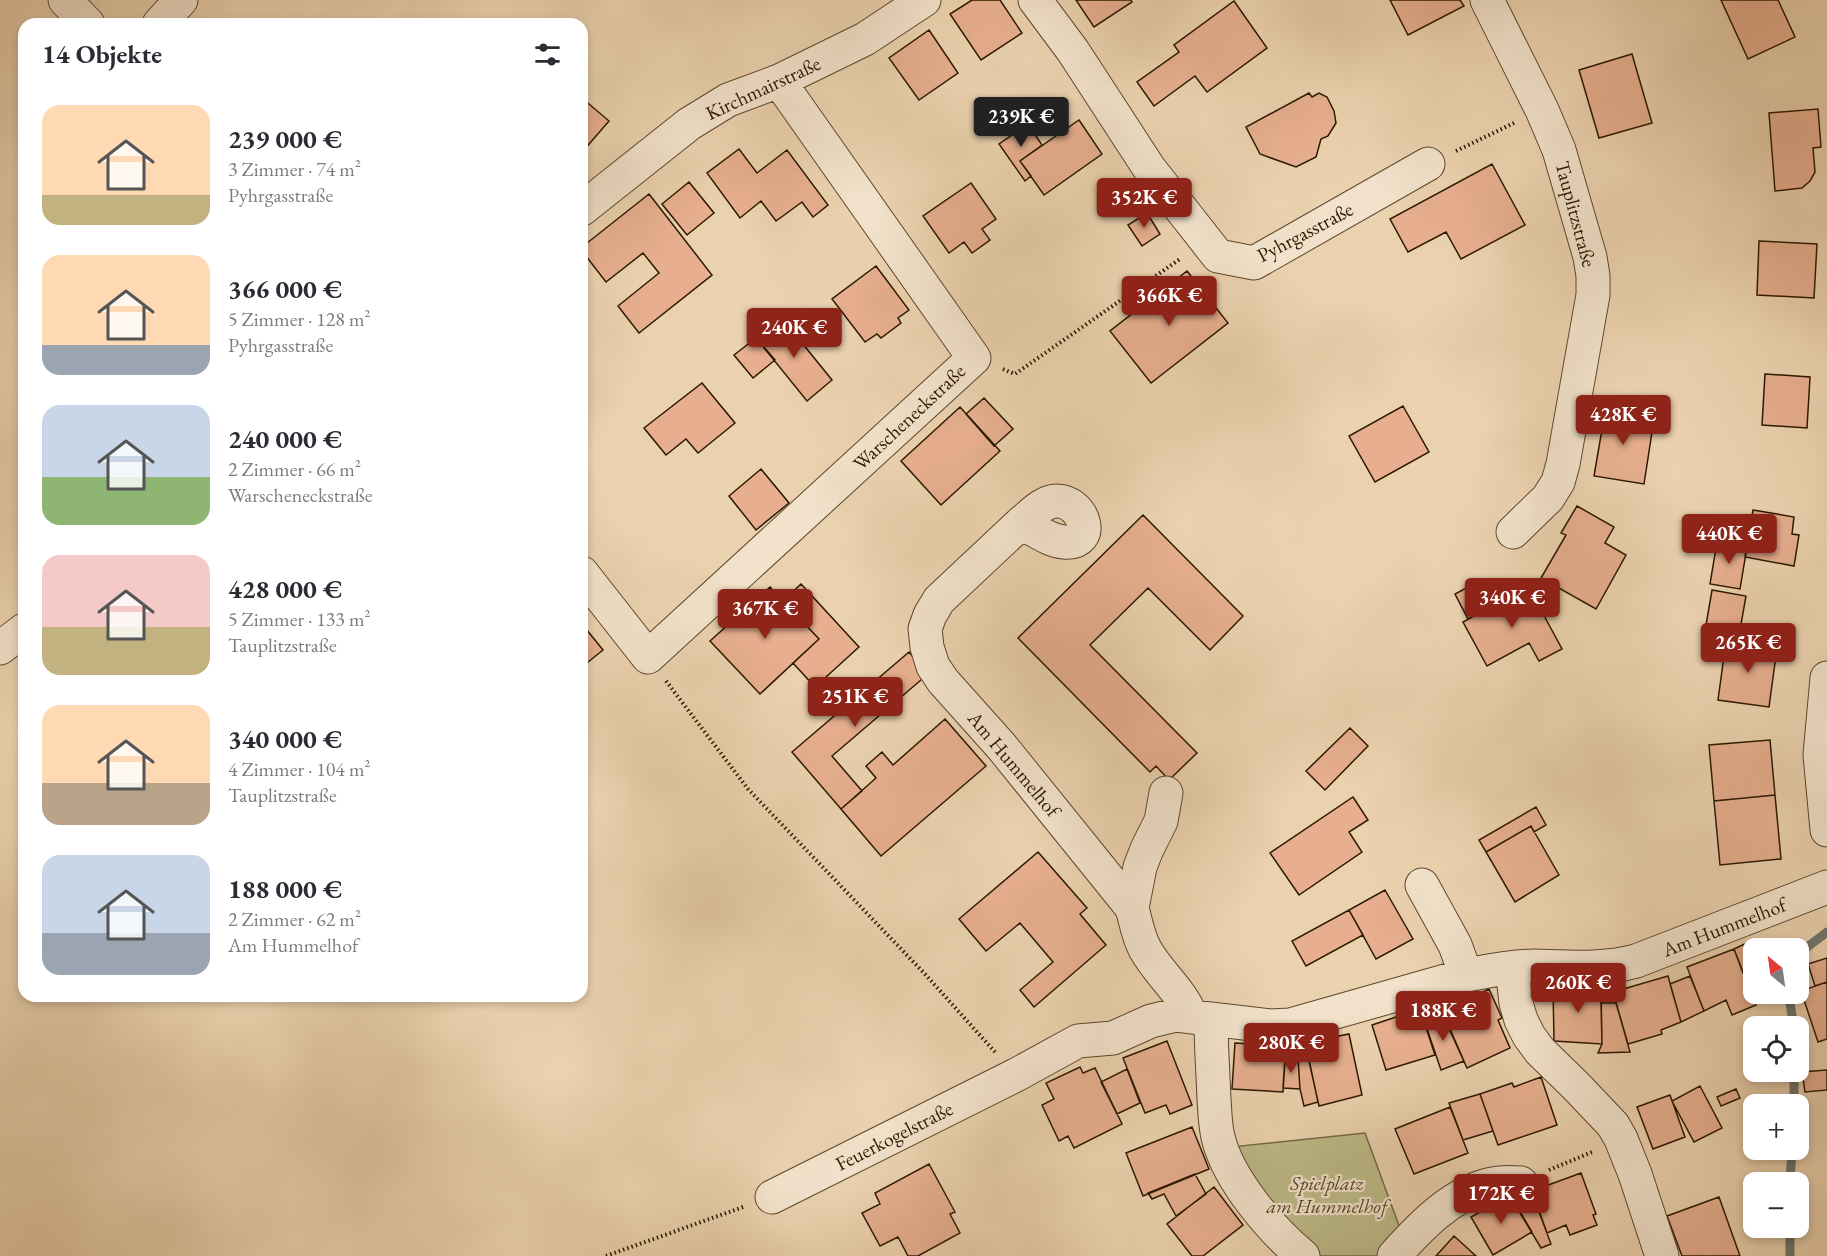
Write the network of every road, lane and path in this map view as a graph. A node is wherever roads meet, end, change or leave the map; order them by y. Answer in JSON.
{"nodes":[{"id":1,"x":65,"y":0,"type":"edge"},
{"id":2,"x":181,"y":0,"type":"edge"},
{"id":3,"x":924,"y":0,"type":"edge"},
{"id":4,"x":1035,"y":0,"type":"edge"},
{"id":5,"x":1486,"y":0,"type":"edge"},
{"id":6,"x":82,"y":18,"type":"edge"},
{"id":7,"x":164,"y":18,"type":"edge"},
{"id":8,"x":778,"y":81,"type":"junction"},
{"id":9,"x":1542,"y":110,"type":"junction"},
{"id":10,"x":1428,"y":164,"type":"joint"},
{"id":11,"x":588,"y":204,"type":"edge"},
{"id":12,"x":1206,"y":241,"type":"junction"},
{"id":13,"x":974,"y":358,"type":"junction"},
{"id":14,"x":1021,"y":523,"type":"dead end"},
{"id":15,"x":1513,"y":532,"type":"dead end"},
{"id":16,"x":588,"y":581,"type":"edge"},
{"id":17,"x":18,"y":634,"type":"edge"},
{"id":18,"x":0,"y":648,"type":"edge"},
{"id":19,"x":648,"y":657,"type":"junction"},
{"id":20,"x":1827,"y":678,"type":"edge"},
{"id":21,"x":1166,"y":793,"type":"dead end"},
{"id":22,"x":1827,"y":830,"type":"edge"},
{"id":23,"x":1422,"y":885,"type":"dead end"},
{"id":24,"x":1827,"y":887,"type":"edge"},
{"id":25,"x":1132,"y":908,"type":"junction"},
{"id":26,"x":1512,"y":968,"type":"junction"},
{"id":27,"x":1466,"y":975,"type":"junction"},
{"id":28,"x":1201,"y":1018,"type":"junction"},
{"id":29,"x":1016,"y":1075,"type":"junction"},
{"id":30,"x":1621,"y":1139,"type":"junction"},
{"id":31,"x":1521,"y":1183,"type":"joint"},
{"id":32,"x":772,"y":1197,"type":"joint"},
{"id":33,"x":606,"y":1256,"type":"edge"},
{"id":34,"x":1303,"y":1256,"type":"edge"},
{"id":35,"x":1394,"y":1256,"type":"edge"},
{"id":36,"x":1662,"y":1256,"type":"edge"}],
"edges":[{"from":1,"to":6,"type":"street"},
{"from":2,"to":7,"type":"street"},
{"from":3,"to":8,"type":"street","name":"Kirchmairstraße"},
{"from":4,"to":12,"type":"street","name":"Pyhrgasstraße"},
{"from":5,"to":9,"type":"street","name":"Tauplitzstraße"},
{"from":8,"to":11,"type":"street","name":"Kirchmairstraße"},
{"from":8,"to":13,"type":"street","name":"Warscheneckstraße"},
{"from":9,"to":10,"type":"path"},
{"from":9,"to":15,"type":"street","name":"Tauplitzstraße"},
{"from":10,"to":12,"type":"street","name":"Pyhrgasstraße"},
{"from":12,"to":13,"type":"path"},
{"from":13,"to":19,"type":"street","name":"Warscheneckstraße"},
{"from":14,"to":25,"type":"street","name":"Am Hummelhof"},
{"from":16,"to":19,"type":"street"},
{"from":17,"to":18,"type":"street"},
{"from":19,"to":29,"type":"path"},
{"from":20,"to":22,"type":"street"},
{"from":21,"to":25,"type":"street"},
{"from":23,"to":27,"type":"street"},
{"from":24,"to":26,"type":"street","name":"Am Hummelhof"},
{"from":25,"to":28,"type":"street","name":"Am Hummelhof"},
{"from":26,"to":27,"type":"street","name":"Am Hummelhof"},
{"from":26,"to":30,"type":"street"},
{"from":27,"to":28,"type":"street","name":"Am Hummelhof"},
{"from":28,"to":29,"type":"street","name":"Am Hummelhof"},
{"from":28,"to":34,"type":"street","name":"Am Hummelhof"},
{"from":29,"to":32,"type":"street","name":"Feuerkogelstraße"},
{"from":30,"to":31,"type":"path"},
{"from":30,"to":36,"type":"street"},
{"from":31,"to":35,"type":"street"},
{"from":32,"to":33,"type":"path"}]}
